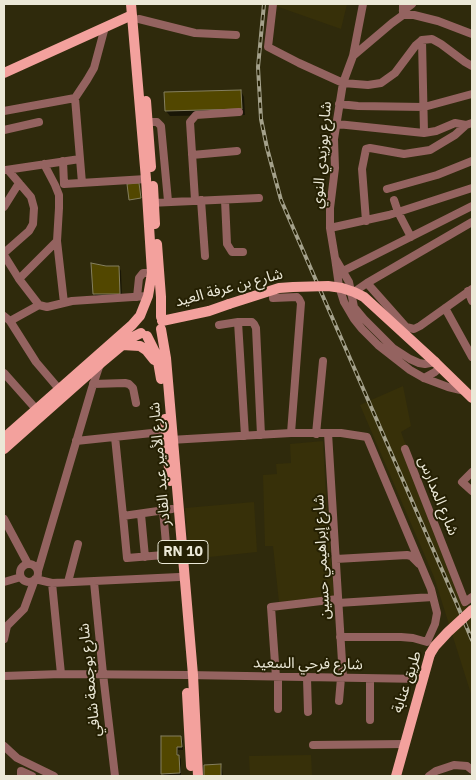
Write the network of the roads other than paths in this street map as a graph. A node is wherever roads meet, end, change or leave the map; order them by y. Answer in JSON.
{"nodes":[{"id":1,"x":131,"y":4,"type":"edge"},
{"id":2,"x":138,"y":4,"type":"edge"},
{"id":3,"x":272,"y":4,"type":"edge"},
{"id":4,"x":363,"y":4,"type":"edge"},
{"id":5,"x":412,"y":4,"type":"edge"},
{"id":6,"x":403,"y":10,"type":"edge"},
{"id":7,"x":136,"y":17,"type":"junction"},
{"id":8,"x":105,"y":27,"type":"junction"},
{"id":9,"x":472,"y":34,"type":"edge"},
{"id":10,"x":236,"y":35,"type":"dead end"},
{"id":11,"x":422,"y":40,"type":"junction"},
{"id":12,"x":353,"y":56,"type":"junction"},
{"id":13,"x":472,"y":66,"type":"edge"},
{"id":14,"x":4,"y":73,"type":"edge"},
{"id":15,"x":344,"y":83,"type":"junction"},
{"id":16,"x":472,"y":94,"type":"edge"},
{"id":17,"x":76,"y":98,"type":"junction"},
{"id":18,"x":339,"y":104,"type":"junction"},
{"id":19,"x":424,"y":107,"type":"junction"},
{"id":20,"x":4,"y":111,"type":"edge"},
{"id":21,"x":239,"y":112,"type":"dead end"},
{"id":22,"x":39,"y":122,"type":"dead end"},
{"id":23,"x":148,"y":122,"type":"junction"},
{"id":24,"x":337,"y":124,"type":"junction"},
{"id":25,"x":469,"y":124,"type":"edge"},
{"id":26,"x":4,"y":130,"type":"edge"},
{"id":27,"x":424,"y":133,"type":"junction"},
{"id":28,"x":237,"y":151,"type":"dead end"},
{"id":29,"x":192,"y":155,"type":"junction"},
{"id":30,"x":80,"y":159,"type":"junction"},
{"id":31,"x":63,"y":161,"type":"junction"},
{"id":32,"x":472,"y":161,"type":"edge"},
{"id":33,"x":44,"y":164,"type":"junction"},
{"id":34,"x":6,"y":170,"type":"edge"},
{"id":35,"x":146,"y":179,"type":"junction"},
{"id":36,"x":82,"y":183,"type":"junction"},
{"id":37,"x":19,"y":184,"type":"junction"},
{"id":38,"x":64,"y":184,"type":"junction"},
{"id":39,"x":55,"y":185,"type":"junction"},
{"id":40,"x":472,"y":188,"type":"edge"},
{"id":41,"x":388,"y":189,"type":"dead end"},
{"id":42,"x":259,"y":198,"type":"dead end"},
{"id":43,"x":198,"y":200,"type":"junction"},
{"id":44,"x":225,"y":200,"type":"junction"},
{"id":45,"x":394,"y":200,"type":"dead end"},
{"id":46,"x":168,"y":201,"type":"junction"},
{"id":47,"x":150,"y":202,"type":"junction"},
{"id":48,"x":472,"y":206,"type":"edge"},
{"id":49,"x":4,"y":207,"type":"edge"},
{"id":50,"x":398,"y":212,"type":"junction"},
{"id":51,"x":366,"y":221,"type":"junction"},
{"id":52,"x":472,"y":222,"type":"edge"},
{"id":53,"x":330,"y":228,"type":"junction"},
{"id":54,"x":411,"y":237,"type":"junction"},
{"id":55,"x":57,"y":241,"type":"junction"},
{"id":56,"x":243,"y":252,"type":"dead end"},
{"id":57,"x":4,"y":254,"type":"edge"},
{"id":58,"x":205,"y":256,"type":"dead end"},
{"id":59,"x":335,"y":258,"type":"junction"},
{"id":60,"x":343,"y":271,"type":"junction"},
{"id":61,"x":152,"y":273,"type":"junction"},
{"id":62,"x":19,"y":279,"type":"junction"},
{"id":63,"x":367,"y":283,"type":"junction"},
{"id":64,"x":470,"y":290,"type":"edge"},
{"id":65,"x":352,"y":293,"type":"junction"},
{"id":66,"x":148,"y":296,"type":"junction"},
{"id":67,"x":136,"y":297,"type":"junction"},
{"id":68,"x":273,"y":298,"type":"dead end"},
{"id":69,"x":472,"y":301,"type":"edge"},
{"id":70,"x":344,"y":302,"type":"junction"},
{"id":71,"x":64,"y":303,"type":"junction"},
{"id":72,"x":39,"y":305,"type":"junction"},
{"id":73,"x":445,"y":308,"type":"junction"},
{"id":74,"x":140,"y":317,"type":"junction"},
{"id":75,"x":7,"y":319,"type":"edge"},
{"id":76,"x":238,"y":322,"type":"junction"},
{"id":77,"x":161,"y":323,"type":"junction"},
{"id":78,"x":219,"y":324,"type":"dead end"},
{"id":79,"x":144,"y":334,"type":"junction"},
{"id":80,"x":122,"y":345,"type":"junction"},
{"id":81,"x":472,"y":357,"type":"edge"},
{"id":82,"x":323,"y":361,"type":"dead end"},
{"id":83,"x":101,"y":363,"type":"junction"},
{"id":84,"x":438,"y":364,"type":"junction"},
{"id":85,"x":161,"y":372,"type":"junction"},
{"id":86,"x":4,"y":373,"type":"edge"},
{"id":87,"x":424,"y":378,"type":"junction"},
{"id":88,"x":93,"y":384,"type":"junction"},
{"id":89,"x":59,"y":389,"type":"junction"},
{"id":90,"x":469,"y":395,"type":"edge"},
{"id":91,"x":136,"y":402,"type":"dead end"},
{"id":92,"x":36,"y":410,"type":"junction"},
{"id":93,"x":291,"y":433,"type":"junction"},
{"id":94,"x":328,"y":433,"type":"junction"},
{"id":95,"x":316,"y":434,"type":"junction"},
{"id":96,"x":261,"y":435,"type":"junction"},
{"id":97,"x":169,"y":436,"type":"junction"},
{"id":98,"x":246,"y":436,"type":"junction"},
{"id":99,"x":115,"y":437,"type":"junction"},
{"id":100,"x":4,"y":438,"type":"edge"},
{"id":101,"x":76,"y":441,"type":"junction"},
{"id":102,"x":4,"y":449,"type":"edge"},
{"id":103,"x":404,"y":449,"type":"dead end"},
{"id":104,"x":472,"y":472,"type":"edge"},
{"id":105,"x":472,"y":491,"type":"edge"},
{"id":106,"x":168,"y":510,"type":"junction"},
{"id":107,"x":141,"y":514,"type":"junction"},
{"id":108,"x":123,"y":516,"type":"junction"},
{"id":109,"x":4,"y":519,"type":"edge"},
{"id":110,"x":78,"y":544,"type":"dead end"},
{"id":111,"x":172,"y":555,"type":"junction"},
{"id":112,"x":145,"y":557,"type":"junction"},
{"id":113,"x":336,"y":560,"type":"junction"},
{"id":114,"x":28,"y":564,"type":"junction"},
{"id":115,"x":422,"y":567,"type":"junction"},
{"id":116,"x":38,"y":570,"type":"junction"},
{"id":117,"x":22,"y":577,"type":"junction"},
{"id":118,"x":178,"y":577,"type":"junction"},
{"id":119,"x":35,"y":579,"type":"junction"},
{"id":120,"x":4,"y":582,"type":"edge"},
{"id":121,"x":68,"y":582,"type":"junction"},
{"id":122,"x":94,"y":582,"type":"junction"},
{"id":123,"x":52,"y":583,"type":"junction"},
{"id":124,"x":472,"y":596,"type":"edge"},
{"id":125,"x":433,"y":597,"type":"junction"},
{"id":126,"x":338,"y":601,"type":"junction"},
{"id":127,"x":472,"y":610,"type":"edge"},
{"id":128,"x":340,"y":637,"type":"junction"},
{"id":129,"x":4,"y":639,"type":"edge"},
{"id":130,"x":62,"y":674,"type":"junction"},
{"id":131,"x":103,"y":674,"type":"junction"},
{"id":132,"x":190,"y":675,"type":"junction"},
{"id":133,"x":4,"y":676,"type":"edge"},
{"id":134,"x":277,"y":677,"type":"junction"},
{"id":135,"x":307,"y":678,"type":"junction"},
{"id":136,"x":342,"y":678,"type":"junction"},
{"id":137,"x":370,"y":679,"type":"junction"},
{"id":138,"x":422,"y":679,"type":"junction"},
{"id":139,"x":339,"y":701,"type":"dead end"},
{"id":140,"x":278,"y":709,"type":"dead end"},
{"id":141,"x":308,"y":712,"type":"dead end"},
{"id":142,"x":370,"y":720,"type":"dead end"},
{"id":143,"x":405,"y":744,"type":"junction"},
{"id":144,"x":313,"y":745,"type":"dead end"},
{"id":145,"x":4,"y":746,"type":"edge"},
{"id":146,"x":472,"y":770,"type":"edge"},
{"id":147,"x":20,"y":776,"type":"edge"},
{"id":148,"x":32,"y":776,"type":"edge"},
{"id":149,"x":54,"y":776,"type":"edge"},
{"id":150,"x":115,"y":776,"type":"edge"},
{"id":151,"x":192,"y":776,"type":"edge"},
{"id":152,"x":198,"y":776,"type":"edge"},
{"id":153,"x":396,"y":776,"type":"edge"},
{"id":154,"x":429,"y":776,"type":"edge"}],
"edges":[{"from":1,"to":7,"type":"main road","name":"شارع الأمير عبد القادر","number":"RN 10"},
{"from":2,"to":7,"type":"main road","name":"شارع الأمير عبد القادر","number":"RN 10"},
{"from":3,"to":15,"type":"street"},
{"from":4,"to":12,"type":"street","name":"شارع بوزيدي النوي"},
{"from":5,"to":6,"type":"street"},
{"from":6,"to":9,"type":"street"},
{"from":6,"to":12,"type":"street"},
{"from":7,"to":8,"type":"main road"},
{"from":7,"to":10,"type":"street"},
{"from":7,"to":23,"type":"main road","name":"شارع الأمير عبد القادر","number":"RN 10"},
{"from":7,"to":35,"type":"main road","name":"شارع الأمير عبد القادر","number":"RN 10"},
{"from":8,"to":14,"type":"main road"},
{"from":8,"to":17,"type":"street"},
{"from":11,"to":13,"type":"street"},
{"from":11,"to":15,"type":"street"},
{"from":11,"to":19,"type":"street"},
{"from":12,"to":15,"type":"street","name":"شارع بوزيدي النوي"},
{"from":15,"to":18,"type":"street","name":"شارع بوزيدي النوي"},
{"from":16,"to":19,"type":"street"},
{"from":17,"to":20,"type":"street"},
{"from":17,"to":30,"type":"street"},
{"from":18,"to":19,"type":"street"},
{"from":18,"to":24,"type":"street","name":"شارع بوزيدي النوي"},
{"from":19,"to":27,"type":"street"},
{"from":21,"to":29,"type":"street"},
{"from":22,"to":26,"type":"street"},
{"from":23,"to":46,"type":"street"},
{"from":23,"to":47,"type":"main road","name":"شارع الأمير عبد القادر","number":"RN 10"},
{"from":24,"to":27,"type":"street"},
{"from":24,"to":53,"type":"street","name":"شارع بوزيدي النوي"},
{"from":25,"to":27,"type":"street"},
{"from":25,"to":51,"type":"street"},
{"from":28,"to":29,"type":"street"},
{"from":29,"to":43,"type":"street"},
{"from":30,"to":31,"type":"street"},
{"from":30,"to":36,"type":"street"},
{"from":31,"to":33,"type":"street"},
{"from":31,"to":38,"type":"street"},
{"from":32,"to":41,"type":"street"},
{"from":33,"to":34,"type":"street"},
{"from":33,"to":39,"type":"street"},
{"from":34,"to":37,"type":"street"},
{"from":35,"to":36,"type":"street"},
{"from":35,"to":47,"type":"main road","name":"شارع الأمير عبد القادر","number":"RN 10"},
{"from":36,"to":38,"type":"street"},
{"from":37,"to":49,"type":"street"},
{"from":37,"to":57,"type":"street"},
{"from":38,"to":39,"type":"street"},
{"from":39,"to":55,"type":"street"},
{"from":40,"to":50,"type":"street"},
{"from":42,"to":44,"type":"street"},
{"from":43,"to":44,"type":"street"},
{"from":43,"to":46,"type":"street"},
{"from":43,"to":58,"type":"street"},
{"from":44,"to":56,"type":"street"},
{"from":45,"to":50,"type":"street"},
{"from":46,"to":47,"type":"street"},
{"from":47,"to":61,"type":"main road","name":"شارع الأمير عبد القادر","number":"RN 10"},
{"from":47,"to":77,"type":"main road","name":"شارع الأمير عبد القادر","number":"RN 10"},
{"from":48,"to":54,"type":"street"},
{"from":50,"to":51,"type":"street"},
{"from":50,"to":54,"type":"street"},
{"from":51,"to":53,"type":"street"},
{"from":52,"to":63,"type":"street"},
{"from":53,"to":59,"type":"street","name":"شارع بوزيدي النوي"},
{"from":54,"to":60,"type":"street"},
{"from":55,"to":62,"type":"street"},
{"from":55,"to":71,"type":"street"},
{"from":57,"to":62,"type":"street"},
{"from":59,"to":60,"type":"street","name":"شارع بوزيدي النوي"},
{"from":59,"to":70,"type":"street","name":"شارع بوزيدي النوي"},
{"from":60,"to":65,"type":"street","name":"شارع بوزيدي النوي"},
{"from":61,"to":66,"type":"main road","name":"شارع الأمير عبد القادر","number":"RN 10"},
{"from":61,"to":67,"type":"street"},
{"from":62,"to":72,"type":"street"},
{"from":63,"to":65,"type":"street"},
{"from":63,"to":73,"type":"street"},
{"from":64,"to":69,"type":"street"},
{"from":64,"to":73,"type":"street"},
{"from":65,"to":70,"type":"street"},
{"from":65,"to":84,"type":"street","name":"شارع بوزيدي النوي"},
{"from":66,"to":67,"type":"street"},
{"from":66,"to":74,"type":"main road","name":"شارع الأمير عبد القادر","number":"RN 10"},
{"from":67,"to":71,"type":"street"},
{"from":68,"to":93,"type":"street"},
{"from":70,"to":87,"type":"street","name":"شارع بوزيدي النوي"},
{"from":71,"to":72,"type":"street"},
{"from":72,"to":75,"type":"street"},
{"from":73,"to":81,"type":"street"},
{"from":74,"to":77,"type":"main road"},
{"from":74,"to":79,"type":"main road"},
{"from":74,"to":89,"type":"main road"},
{"from":75,"to":89,"type":"street"},
{"from":76,"to":78,"type":"street"},
{"from":76,"to":96,"type":"street"},
{"from":76,"to":98,"type":"street"},
{"from":77,"to":79,"type":"main road"},
{"from":77,"to":84,"type":"main road","name":"شارع بن عرفة العيد","bridge":true},
{"from":77,"to":97,"type":"main road","name":"شارع الأمير عبد القادر","number":"RN 10"},
{"from":79,"to":80,"type":"main road"},
{"from":79,"to":85,"type":"main road","name":"شارع الأمير عبد القادر","number":"RN 10"},
{"from":80,"to":83,"type":"main road"},
{"from":80,"to":85,"type":"main road"},
{"from":82,"to":95,"type":"street"},
{"from":83,"to":88,"type":"street"},
{"from":83,"to":102,"type":"main road"},
{"from":84,"to":87,"type":"street"},
{"from":84,"to":90,"type":"main road","name":"شارع بن عرفة العيد"},
{"from":85,"to":97,"type":"main road","name":"شارع الأمير عبد القادر","number":"RN 10"},
{"from":86,"to":92,"type":"street"},
{"from":87,"to":90,"type":"street","name":"شارع بوزيدي النوي"},
{"from":88,"to":91,"type":"street"},
{"from":88,"to":101,"type":"street"},
{"from":89,"to":92,"type":"main road"},
{"from":92,"to":100,"type":"main road"},
{"from":93,"to":95,"type":"street"},
{"from":93,"to":96,"type":"street"},
{"from":94,"to":95,"type":"street"},
{"from":94,"to":113,"type":"street","name":"شارع إبراهيمي حسين"},
{"from":94,"to":115,"type":"street"},
{"from":96,"to":98,"type":"street"},
{"from":97,"to":98,"type":"street"},
{"from":97,"to":99,"type":"street"},
{"from":97,"to":106,"type":"main road","name":"شارع الأمير عبد القادر","number":"RN 10"},
{"from":97,"to":132,"type":"main road","name":"شارع الأمير عبد القادر","number":"RN 10"},
{"from":99,"to":101,"type":"street"},
{"from":99,"to":108,"type":"street"},
{"from":101,"to":116,"type":"street"},
{"from":103,"to":124,"type":"street","name":"شارع المدارس"},
{"from":104,"to":105,"type":"street"},
{"from":106,"to":107,"type":"street"},
{"from":106,"to":111,"type":"main road","name":"شارع الأمير عبد القادر","number":"RN 10"},
{"from":107,"to":108,"type":"street"},
{"from":107,"to":112,"type":"street"},
{"from":108,"to":112,"type":"street"},
{"from":109,"to":114,"type":"street"},
{"from":110,"to":121,"type":"street"},
{"from":111,"to":112,"type":"street"},
{"from":111,"to":118,"type":"main road","name":"شارع الأمير عبد القادر","number":"RN 10"},
{"from":113,"to":115,"type":"street"},
{"from":113,"to":126,"type":"street","name":"شارع إبراهيمي حسين"},
{"from":114,"to":116,"type":"street"},
{"from":114,"to":117,"type":"street"},
{"from":115,"to":125,"type":"street"},
{"from":116,"to":119,"type":"street"},
{"from":117,"to":119,"type":"street"},
{"from":117,"to":120,"type":"street"},
{"from":118,"to":122,"type":"street"},
{"from":118,"to":132,"type":"main road","name":"شارع الأمير عبد القادر","number":"RN 10"},
{"from":119,"to":123,"type":"street"},
{"from":119,"to":129,"type":"street"},
{"from":121,"to":122,"type":"street"},
{"from":121,"to":123,"type":"street"},
{"from":122,"to":131,"type":"street","name":"شارع بوجمعة شافي"},
{"from":123,"to":130,"type":"street"},
{"from":125,"to":126,"type":"street"},
{"from":125,"to":128,"type":"street"},
{"from":126,"to":128,"type":"street","name":"شارع إبراهيمي حسين"},
{"from":126,"to":134,"type":"street"},
{"from":127,"to":138,"type":"main road","name":"طريق عنابة","bridge":true},
{"from":128,"to":136,"type":"street","name":"شارع إبراهيمي حسين"},
{"from":130,"to":131,"type":"street","name":"شارع فرحي السعيد"},
{"from":130,"to":133,"type":"street","name":"شارع فرحي السعيد"},
{"from":131,"to":132,"type":"street","name":"شارع فرحي السعيد"},
{"from":131,"to":150,"type":"street","name":"شارع بوجمعة شافي"},
{"from":132,"to":134,"type":"street","name":"شارع فرحي السعيد"},
{"from":132,"to":151,"type":"main road","name":"شارع الأمير عبد القادر","number":"RN 10"},
{"from":132,"to":152,"type":"main road","name":"شارع الأمير عبد القادر","number":"RN 10"},
{"from":134,"to":135,"type":"street","name":"شارع فرحي السعيد"},
{"from":134,"to":140,"type":"street"},
{"from":135,"to":136,"type":"street","name":"شارع فرحي السعيد"},
{"from":135,"to":141,"type":"street"},
{"from":136,"to":137,"type":"street","name":"شارع فرحي السعيد"},
{"from":136,"to":139,"type":"street","name":"شارع إبراهيمي حسين"},
{"from":137,"to":138,"type":"street","name":"شارع فرحي السعيد"},
{"from":137,"to":142,"type":"street"},
{"from":138,"to":143,"type":"main road","name":"طريق عنابة"},
{"from":143,"to":144,"type":"street"},
{"from":143,"to":153,"type":"main road","name":"طريق عنابة"},
{"from":145,"to":149,"type":"street"},
{"from":146,"to":154,"type":"street"},
{"from":147,"to":148,"type":"street"}]}
